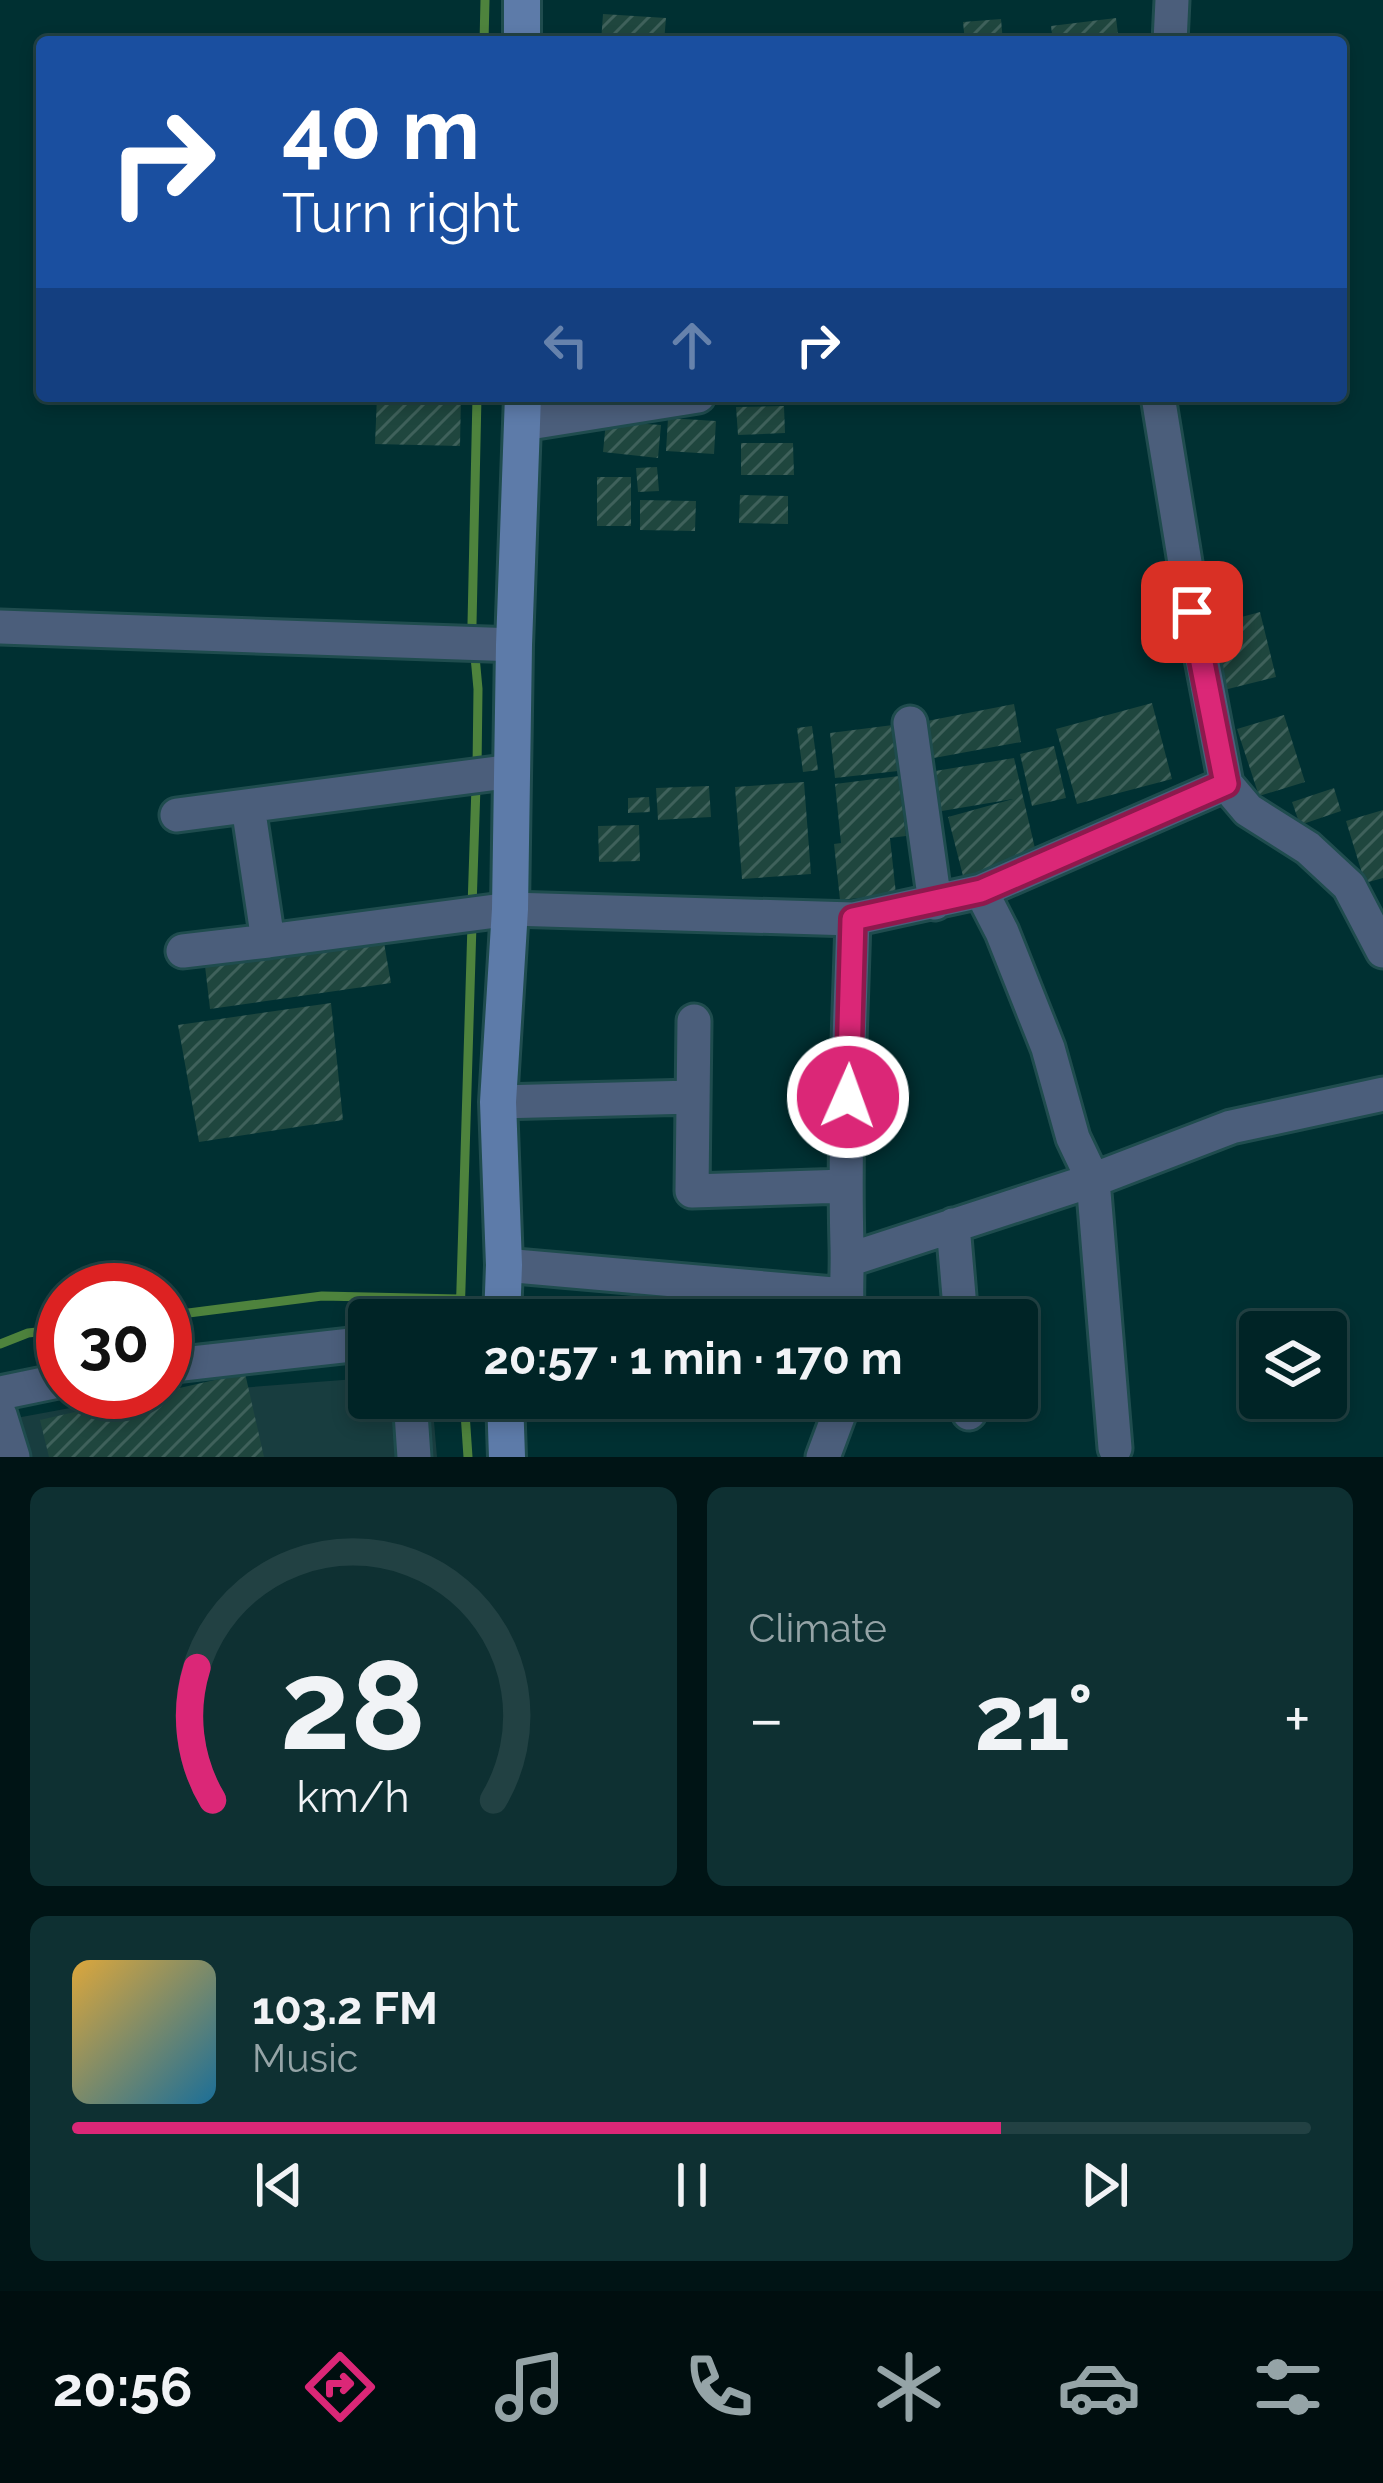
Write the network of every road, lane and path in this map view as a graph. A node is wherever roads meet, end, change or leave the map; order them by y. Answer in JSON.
{"nodes":[{"id":1,"x":521,"y":0,"type":"edge"},
{"id":2,"x":1172,"y":0,"type":"edge"},
{"id":3,"x":522,"y":36,"type":"edge"},
{"id":4,"x":1170,"y":36,"type":"edge"},
{"id":5,"x":623,"y":402,"type":"edge"},
{"id":6,"x":1158,"y":402,"type":"edge"},
{"id":7,"x":523,"y":410,"type":"edge"},
{"id":8,"x":0,"y":627,"type":"edge"},
{"id":9,"x":514,"y":645,"type":"junction"},
{"id":10,"x":910,"y":723,"type":"dead end"},
{"id":11,"x":512,"y":771,"type":"junction"},
{"id":12,"x":1226,"y":784,"type":"junction"},
{"id":13,"x":248,"y":806,"type":"junction"},
{"id":14,"x":177,"y":815,"type":"dead end"},
{"id":15,"x":981,"y":891,"type":"junction"},
{"id":16,"x":935,"y":903,"type":"junction"},
{"id":17,"x":510,"y":909,"type":"junction"},
{"id":18,"x":853,"y":919,"type":"junction"},
{"id":19,"x":1380,"y":939,"type":"edge"},
{"id":20,"x":268,"y":941,"type":"junction"},
{"id":21,"x":183,"y":951,"type":"dead end"},
{"id":22,"x":694,"y":1022,"type":"dead end"},
{"id":23,"x":1383,"y":1094,"type":"edge"},
{"id":24,"x":693,"y":1097,"type":"junction"},
{"id":25,"x":498,"y":1102,"type":"junction"},
{"id":26,"x":1093,"y":1180,"type":"junction"},
{"id":27,"x":845,"y":1186,"type":"junction"},
{"id":28,"x":953,"y":1225,"type":"junction"},
{"id":29,"x":848,"y":1260,"type":"junction"},
{"id":30,"x":504,"y":1265,"type":"junction"},
{"id":31,"x":503,"y":1299,"type":"edge"},
{"id":32,"x":775,"y":1299,"type":"edge"},
{"id":33,"x":847,"y":1299,"type":"edge"},
{"id":34,"x":960,"y":1299,"type":"edge"},
{"id":35,"x":348,"y":1344,"type":"edge"},
{"id":36,"x":192,"y":1363,"type":"edge"},
{"id":37,"x":36,"y":1386,"type":"edge"},
{"id":38,"x":0,"y":1393,"type":"edge"},
{"id":39,"x":411,"y":1419,"type":"edge"},
{"id":40,"x":506,"y":1419,"type":"edge"},
{"id":41,"x":837,"y":1419,"type":"edge"},
{"id":42,"x":1115,"y":1448,"type":"dead end"},
{"id":43,"x":414,"y":1457,"type":"edge"},
{"id":44,"x":507,"y":1457,"type":"edge"},
{"id":45,"x":823,"y":1457,"type":"edge"}],
"edges":[{"from":1,"to":3,"type":"street"},
{"from":2,"to":4,"type":"street"},
{"from":5,"to":7,"type":"street"},
{"from":6,"to":12,"type":"street"},
{"from":7,"to":9,"type":"street"},
{"from":8,"to":9,"type":"street"},
{"from":9,"to":11,"type":"street"},
{"from":10,"to":16,"type":"street"},
{"from":11,"to":13,"type":"street"},
{"from":11,"to":17,"type":"street"},
{"from":12,"to":15,"type":"street"},
{"from":12,"to":19,"type":"street"},
{"from":13,"to":14,"type":"street"},
{"from":13,"to":20,"type":"street"},
{"from":15,"to":16,"type":"street"},
{"from":15,"to":26,"type":"street"},
{"from":16,"to":18,"type":"street"},
{"from":17,"to":18,"type":"street"},
{"from":17,"to":20,"type":"street"},
{"from":17,"to":25,"type":"street"},
{"from":18,"to":27,"type":"street"},
{"from":20,"to":21,"type":"street"},
{"from":22,"to":24,"type":"street"},
{"from":23,"to":26,"type":"street"},
{"from":24,"to":25,"type":"street"},
{"from":24,"to":27,"type":"street"},
{"from":25,"to":30,"type":"street"},
{"from":26,"to":28,"type":"street"},
{"from":26,"to":42,"type":"street"},
{"from":27,"to":29,"type":"street"},
{"from":28,"to":29,"type":"street"},
{"from":28,"to":34,"type":"street"},
{"from":29,"to":33,"type":"street"},
{"from":30,"to":31,"type":"street"},
{"from":30,"to":32,"type":"street"},
{"from":35,"to":36,"type":"street"},
{"from":37,"to":38,"type":"street"},
{"from":39,"to":43,"type":"street"},
{"from":40,"to":44,"type":"street"},
{"from":41,"to":45,"type":"street"}]}
